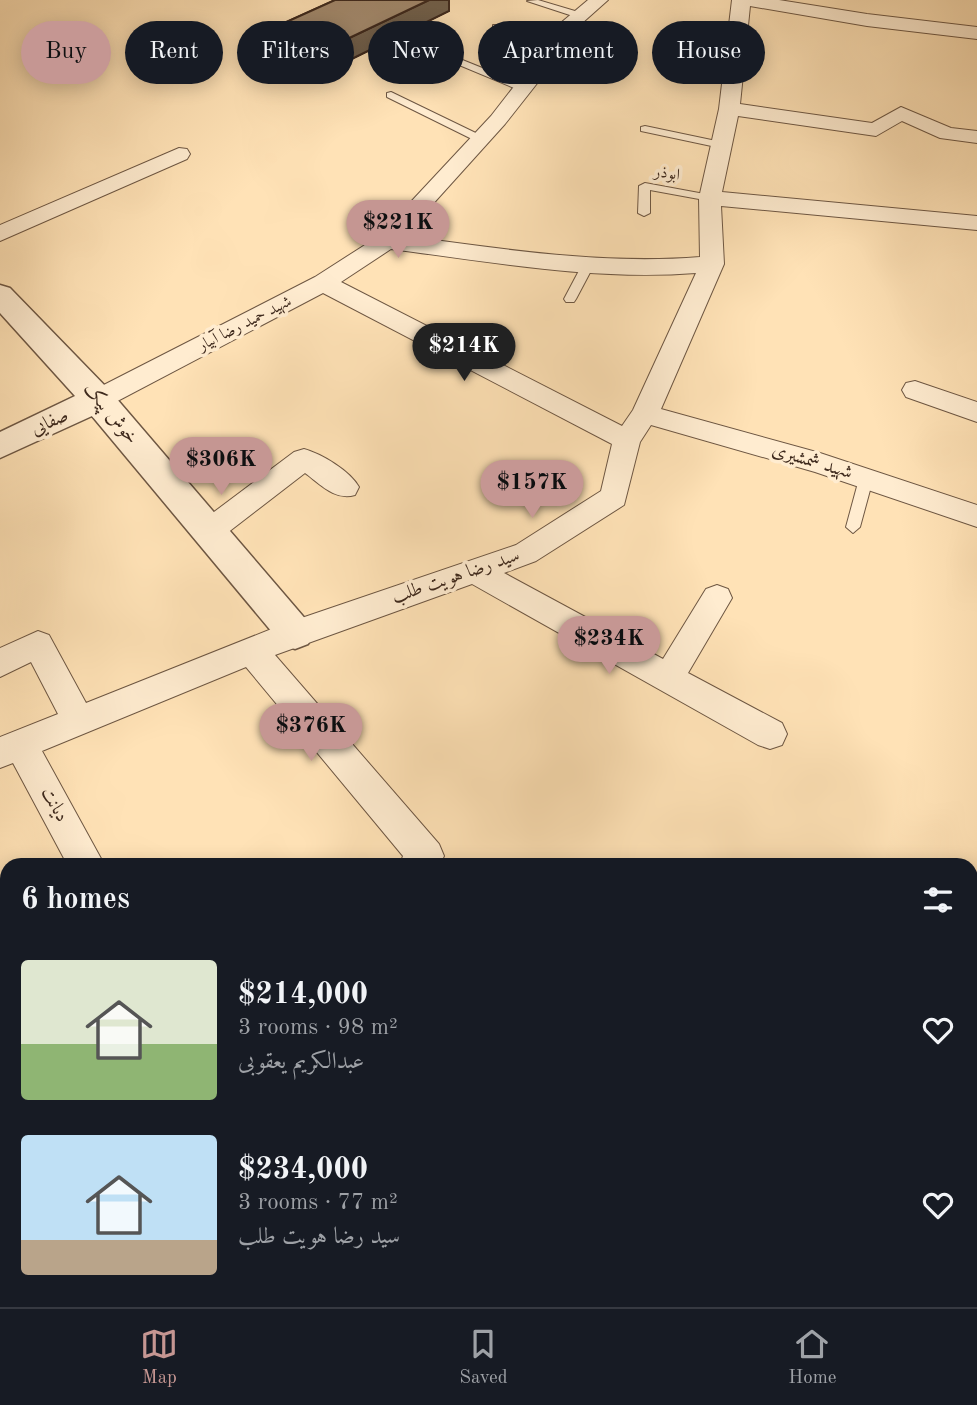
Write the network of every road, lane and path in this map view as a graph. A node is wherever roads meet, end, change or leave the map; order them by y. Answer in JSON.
{"nodes":[{"id":1,"x":599,"y":0,"type":"edge"},
{"id":2,"x":743,"y":0,"type":"edge"},
{"id":3,"x":532,"y":1,"type":"edge"},
{"id":4,"x":582,"y":16,"type":"junction"},
{"id":5,"x":574,"y":21,"type":"edge"},
{"id":6,"x":740,"y":21,"type":"edge"},
{"id":7,"x":977,"y":33,"type":"edge"},
{"id":8,"x":526,"y":84,"type":"edge"},
{"id":9,"x":732,"y":84,"type":"edge"},
{"id":10,"x":391,"y":94,"type":"dead end"},
{"id":11,"x":729,"y":109,"type":"junction"},
{"id":12,"x":645,"y":129,"type":"dead end"},
{"id":13,"x":977,"y":136,"type":"edge"},
{"id":14,"x":480,"y":139,"type":"junction"},
{"id":15,"x":721,"y":145,"type":"junction"},
{"id":16,"x":179,"y":154,"type":"dead end"},
{"id":17,"x":710,"y":198,"type":"junction"},
{"id":18,"x":644,"y":213,"type":"dead end"},
{"id":19,"x":977,"y":223,"type":"edge"},
{"id":20,"x":0,"y":234,"type":"edge"},
{"id":21,"x":387,"y":241,"type":"junction"},
{"id":22,"x":712,"y":264,"type":"junction"},
{"id":23,"x":588,"y":265,"type":"junction"},
{"id":24,"x":323,"y":284,"type":"junction"},
{"id":25,"x":0,"y":295,"type":"edge"},
{"id":26,"x":570,"y":299,"type":"dead end"},
{"id":27,"x":915,"y":390,"type":"dead end"},
{"id":28,"x":99,"y":399,"type":"junction"},
{"id":29,"x":977,"y":412,"type":"edge"},
{"id":30,"x":645,"y":414,"type":"junction"},
{"id":31,"x":627,"y":440,"type":"junction"},
{"id":32,"x":0,"y":446,"type":"edge"},
{"id":33,"x":866,"y":479,"type":"junction"},
{"id":34,"x":345,"y":487,"type":"dead end"},
{"id":35,"x":977,"y":516,"type":"edge"},
{"id":36,"x":853,"y":527,"type":"dead end"},
{"id":37,"x":212,"y":529,"type":"junction"},
{"id":38,"x":474,"y":571,"type":"junction"},
{"id":39,"x":717,"y":598,"type":"dead end"},
{"id":40,"x":295,"y":633,"type":"junction"},
{"id":41,"x":252,"y":651,"type":"junction"},
{"id":42,"x":0,"y":663,"type":"edge"},
{"id":43,"x":668,"y":678,"type":"junction"},
{"id":44,"x":79,"y":723,"type":"junction"},
{"id":45,"x":770,"y":734,"type":"dead end"},
{"id":46,"x":11,"y":749,"type":"edge"},
{"id":47,"x":82,"y":858,"type":"edge"},
{"id":48,"x":424,"y":858,"type":"edge"}],
"edges":[{"from":1,"to":4,"type":"street","name":"شهید حمید رضا آبیار"},
{"from":2,"to":6,"type":"street","name":"سید رضا هویت طلب"},
{"from":2,"to":7,"type":"street"},
{"from":3,"to":4,"type":"lane"},
{"from":4,"to":5,"type":"street","name":"شهید حمید رضا آبیار"},
{"from":8,"to":14,"type":"street","name":"شهید حمید رضا آبیار"},
{"from":9,"to":11,"type":"street","name":"سید رضا هویت طلب"},
{"from":10,"to":14,"type":"lane"},
{"from":11,"to":13,"type":"street"},
{"from":11,"to":15,"type":"street","name":"سید رضا هویت طلب"},
{"from":12,"to":15,"type":"lane"},
{"from":14,"to":21,"type":"street","name":"شهید حمید رضا آبیار"},
{"from":15,"to":17,"type":"street","name":"سید رضا هویت طلب"},
{"from":16,"to":20,"type":"street"},
{"from":17,"to":18,"type":"lane","name":"ابوذر"},
{"from":17,"to":19,"type":"street"},
{"from":17,"to":22,"type":"street","name":"سید رضا هویت طلب"},
{"from":21,"to":23,"type":"street"},
{"from":21,"to":24,"type":"street","name":"شهید حمید رضا آبیار"},
{"from":22,"to":23,"type":"street"},
{"from":22,"to":30,"type":"street","name":"سید رضا هویت طلب"},
{"from":23,"to":26,"type":"lane"},
{"from":24,"to":28,"type":"street","name":"شهید حمید رضا آبیار"},
{"from":24,"to":31,"type":"street"},
{"from":25,"to":28,"type":"street","name":"خوش پیک"},
{"from":27,"to":29,"type":"street"},
{"from":28,"to":32,"type":"street","name":"صفایی"},
{"from":28,"to":37,"type":"street","name":"خوش پیک"},
{"from":30,"to":31,"type":"street","name":"سید رضا هویت طلب"},
{"from":30,"to":33,"type":"street","name":"شهید شمشیری"},
{"from":31,"to":38,"type":"street","name":"سید رضا هویت طلب"},
{"from":33,"to":35,"type":"street","name":"شهید شمشیری"},
{"from":33,"to":36,"type":"lane"},
{"from":34,"to":37,"type":"street"},
{"from":37,"to":40,"type":"street","name":"خوش پیک"},
{"from":38,"to":40,"type":"street","name":"سید رضا هویت طلب"},
{"from":38,"to":43,"type":"street"},
{"from":39,"to":43,"type":"street"},
{"from":40,"to":41,"type":"street","name":"سید رضا هویت طلب"},
{"from":41,"to":44,"type":"street","name":"سید رضا هویت طلب"},
{"from":41,"to":48,"type":"street"},
{"from":42,"to":44,"type":"street"},
{"from":43,"to":45,"type":"street"},
{"from":44,"to":46,"type":"street","name":"سید رضا هویت طلب"},
{"from":46,"to":47,"type":"street","name":"دیانت"}]}
